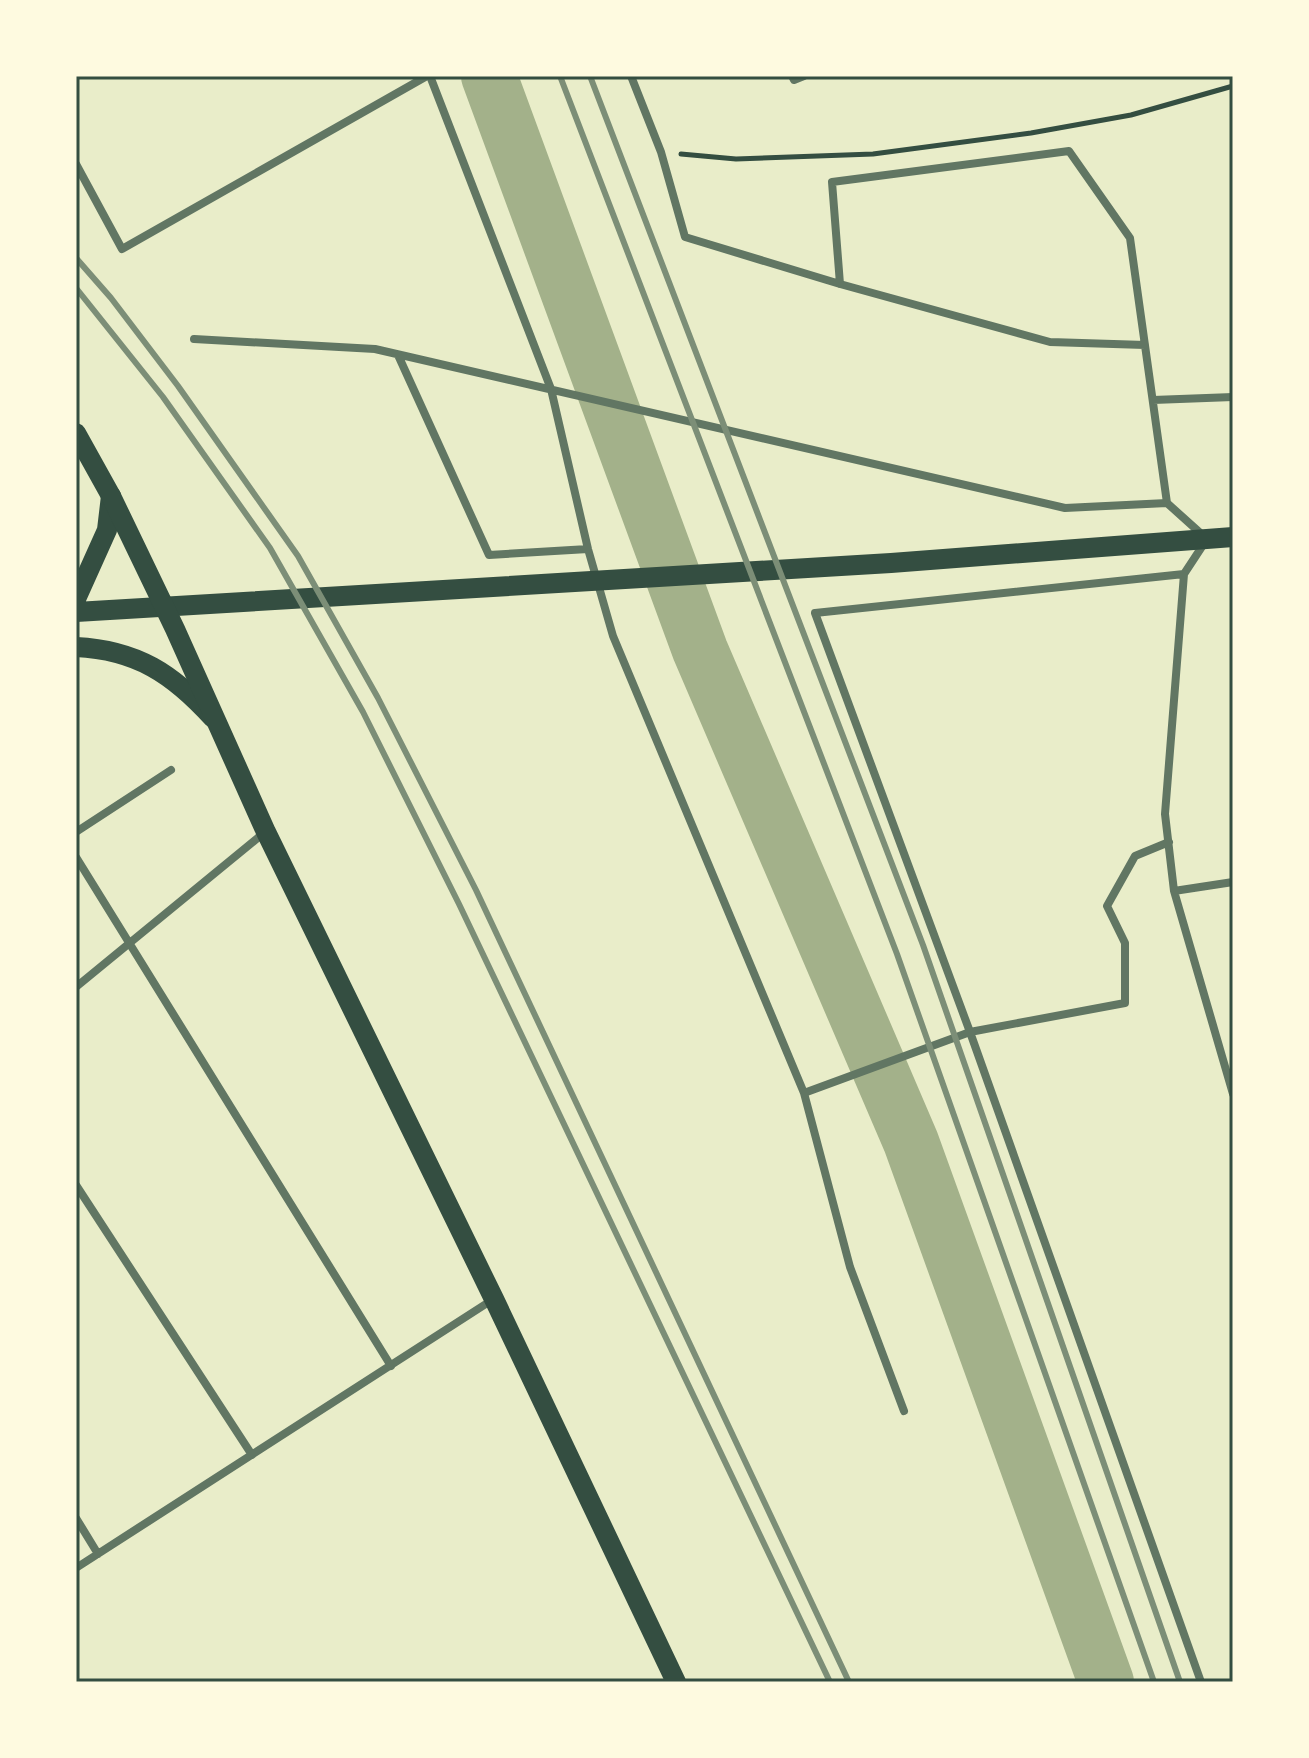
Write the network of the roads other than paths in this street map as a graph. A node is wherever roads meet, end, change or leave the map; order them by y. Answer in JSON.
{"nodes":[{"id":1,"x":429,"y":76,"type":"edge"},
{"id":2,"x":631,"y":76,"type":"edge"},
{"id":3,"x":792,"y":76,"type":"edge"},
{"id":4,"x":804,"y":76,"type":"edge"},
{"id":5,"x":76,"y":164,"type":"edge"},
{"id":6,"x":840,"y":284,"type":"junction"},
{"id":7,"x":194,"y":339,"type":"dead end"},
{"id":8,"x":1145,"y":345,"type":"junction"},
{"id":9,"x":398,"y":355,"type":"junction"},
{"id":10,"x":551,"y":389,"type":"junction"},
{"id":11,"x":1233,"y":397,"type":"edge"},
{"id":12,"x":1153,"y":400,"type":"junction"},
{"id":13,"x":76,"y":433,"type":"edge"},
{"id":14,"x":111,"y":496,"type":"junction"},
{"id":15,"x":1167,"y":503,"type":"junction"},
{"id":16,"x":1233,"y":537,"type":"edge"},
{"id":17,"x":1207,"y":539,"type":"junction"},
{"id":18,"x":588,"y":549,"type":"junction"},
{"id":19,"x":1184,"y":574,"type":"junction"},
{"id":20,"x":76,"y":599,"type":"edge"},
{"id":21,"x":76,"y":612,"type":"edge"},
{"id":22,"x":76,"y":647,"type":"edge"},
{"id":23,"x":221,"y":727,"type":"junction"},
{"id":24,"x":171,"y":770,"type":"dead end"},
{"id":25,"x":76,"y":832,"type":"edge"},
{"id":26,"x":266,"y":832,"type":"junction"},
{"id":27,"x":1169,"y":842,"type":"junction"},
{"id":28,"x":76,"y":857,"type":"edge"},
{"id":29,"x":1233,"y":882,"type":"edge"},
{"id":30,"x":1174,"y":891,"type":"junction"},
{"id":31,"x":130,"y":941,"type":"junction"},
{"id":32,"x":76,"y":987,"type":"edge"},
{"id":33,"x":970,"y":1032,"type":"junction"},
{"id":34,"x":804,"y":1093,"type":"junction"},
{"id":35,"x":1233,"y":1094,"type":"edge"},
{"id":36,"x":76,"y":1185,"type":"edge"},
{"id":37,"x":494,"y":1299,"type":"junction"},
{"id":38,"x":391,"y":1366,"type":"junction"},
{"id":39,"x":904,"y":1411,"type":"dead end"},
{"id":40,"x":252,"y":1455,"type":"junction"},
{"id":41,"x":76,"y":1518,"type":"edge"},
{"id":42,"x":98,"y":1554,"type":"junction"},
{"id":43,"x":76,"y":1568,"type":"edge"},
{"id":44,"x":676,"y":1682,"type":"edge"},
{"id":45,"x":1201,"y":1682,"type":"edge"}],
"edges":[{"from":1,"to":5,"type":"street"},
{"from":1,"to":10,"type":"street"},
{"from":2,"to":6,"type":"street"},
{"from":3,"to":4,"type":"street"},
{"from":6,"to":8,"type":"street"},
{"from":6,"to":8,"type":"street"},
{"from":7,"to":9,"type":"street"},
{"from":8,"to":12,"type":"street"},
{"from":9,"to":10,"type":"street"},
{"from":9,"to":18,"type":"street"},
{"from":10,"to":15,"type":"street"},
{"from":10,"to":18,"type":"street"},
{"from":11,"to":12,"type":"street"},
{"from":12,"to":15,"type":"street"},
{"from":13,"to":14,"type":"main road"},
{"from":14,"to":20,"type":"main road"},
{"from":14,"to":23,"type":"main road"},
{"from":15,"to":17,"type":"street"},
{"from":16,"to":17,"type":"main road"},
{"from":17,"to":19,"type":"street"},
{"from":17,"to":21,"type":"main road"},
{"from":18,"to":34,"type":"street"},
{"from":19,"to":27,"type":"street"},
{"from":19,"to":33,"type":"street"},
{"from":22,"to":23,"type":"main road"},
{"from":23,"to":26,"type":"main road"},
{"from":24,"to":25,"type":"street"},
{"from":26,"to":31,"type":"street"},
{"from":26,"to":37,"type":"main road"},
{"from":27,"to":30,"type":"street"},
{"from":27,"to":33,"type":"street"},
{"from":28,"to":31,"type":"street"},
{"from":29,"to":30,"type":"street"},
{"from":30,"to":35,"type":"street"},
{"from":31,"to":32,"type":"street"},
{"from":31,"to":38,"type":"street"},
{"from":33,"to":34,"type":"street"},
{"from":33,"to":45,"type":"street"},
{"from":34,"to":39,"type":"street"},
{"from":36,"to":40,"type":"street"},
{"from":37,"to":38,"type":"street"},
{"from":37,"to":44,"type":"main road"},
{"from":38,"to":40,"type":"street"},
{"from":40,"to":42,"type":"street"},
{"from":41,"to":42,"type":"street"},
{"from":42,"to":43,"type":"street"}]}
